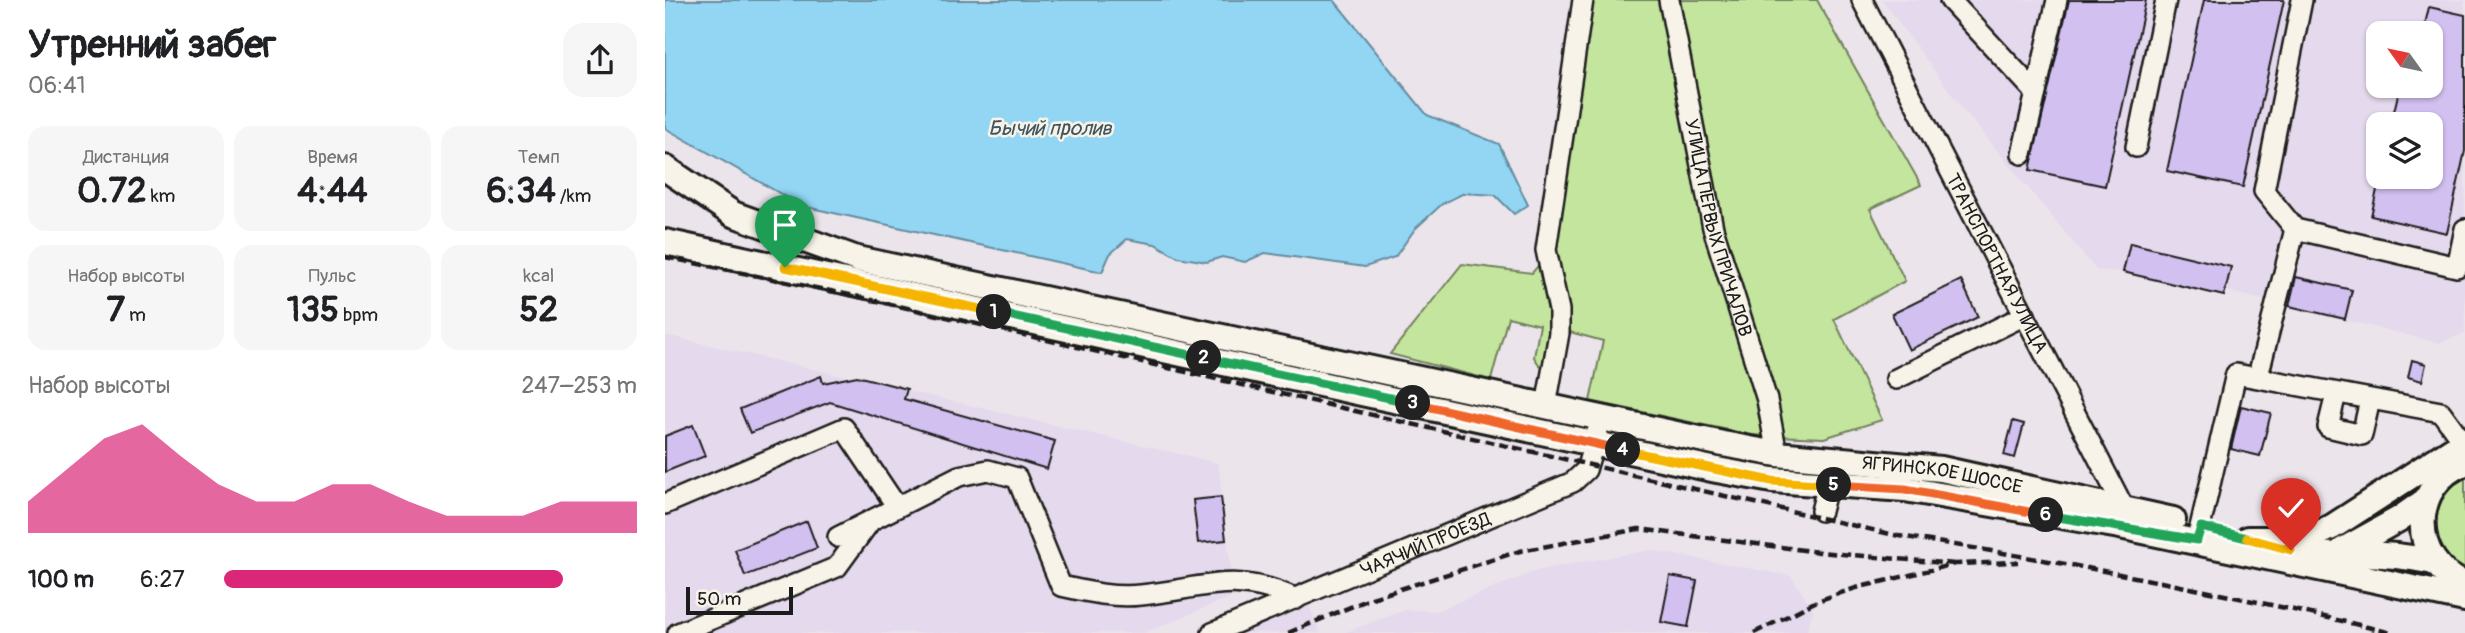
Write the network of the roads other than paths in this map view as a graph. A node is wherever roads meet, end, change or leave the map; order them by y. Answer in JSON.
{"nodes":[{"id":1,"x":1583,"y":0,"type":"edge"},
{"id":2,"x":1669,"y":0,"type":"edge"},
{"id":3,"x":1862,"y":0,"type":"edge"},
{"id":4,"x":1951,"y":0,"type":"edge"},
{"id":5,"x":2057,"y":0,"type":"edge"},
{"id":6,"x":2166,"y":0,"type":"edge"},
{"id":7,"x":2302,"y":0,"type":"edge"},
{"id":8,"x":2036,"y":93,"type":"junction"},
{"id":9,"x":2136,"y":147,"type":"dead end"},
{"id":10,"x":2022,"y":154,"type":"dead end"},
{"id":11,"x":665,"y":168,"type":"edge"},
{"id":12,"x":2295,"y":229,"type":"junction"},
{"id":13,"x":2465,"y":229,"type":"edge"},
{"id":14,"x":665,"y":242,"type":"edge"},
{"id":15,"x":2025,"y":315,"type":"junction"},
{"id":16,"x":2258,"y":376,"type":"junction"},
{"id":17,"x":1896,"y":379,"type":"dead end"},
{"id":18,"x":2336,"y":394,"type":"junction"},
{"id":19,"x":2370,"y":400,"type":"junction"},
{"id":20,"x":1546,"y":406,"type":"junction"},
{"id":21,"x":1600,"y":418,"type":"junction"},
{"id":22,"x":1594,"y":443,"type":"junction"},
{"id":23,"x":2464,"y":449,"type":"edge"},
{"id":24,"x":1777,"y":454,"type":"junction"},
{"id":25,"x":1828,"y":484,"type":"junction"},
{"id":26,"x":2426,"y":500,"type":"junction"},
{"id":27,"x":665,"y":504,"type":"edge"},
{"id":28,"x":898,"y":507,"type":"junction"},
{"id":29,"x":1821,"y":511,"type":"dead end"},
{"id":30,"x":2122,"y":517,"type":"junction"},
{"id":31,"x":872,"y":520,"type":"junction"},
{"id":32,"x":2199,"y":533,"type":"junction"},
{"id":33,"x":838,"y":537,"type":"dead end"},
{"id":34,"x":2248,"y":539,"type":"junction"},
{"id":35,"x":2340,"y":552,"type":"junction"},
{"id":36,"x":2313,"y":556,"type":"junction"},
{"id":37,"x":2282,"y":560,"type":"junction"},
{"id":38,"x":2434,"y":562,"type":"junction"},
{"id":39,"x":2465,"y":584,"type":"edge"},
{"id":40,"x":1296,"y":599,"type":"junction"},
{"id":41,"x":2465,"y":599,"type":"edge"},
{"id":42,"x":685,"y":632,"type":"edge"},
{"id":43,"x":1212,"y":633,"type":"edge"}],
"edges":[{"from":1,"to":20,"type":"street"},
{"from":2,"to":24,"type":"street","name":"УЛИЦА ПЕРВЫХ ПРИЧАЛОВ"},
{"from":3,"to":15,"type":"street","name":"ТРАНСПОРТНАЯ УЛИЦА"},
{"from":4,"to":8,"type":"street"},
{"from":5,"to":8,"type":"street"},
{"from":6,"to":9,"type":"street"},
{"from":7,"to":12,"type":"street"},
{"from":8,"to":10,"type":"street"},
{"from":11,"to":20,"type":"main road","name":"ЯГРИНСКОЕ ШОССЕ"},
{"from":12,"to":13,"type":"street"},
{"from":12,"to":16,"type":"street"},
{"from":14,"to":22,"type":"main road","name":"ЯГРИНСКОЕ ШОССЕ"},
{"from":15,"to":17,"type":"street"},
{"from":15,"to":30,"type":"street","name":"ТРАНСПОРТНАЯ УЛИЦА"},
{"from":16,"to":18,"type":"street"},
{"from":16,"to":32,"type":"street"},
{"from":18,"to":19,"type":"street"},
{"from":18,"to":19,"type":"street"},
{"from":19,"to":23,"type":"street"},
{"from":20,"to":21,"type":"main road","name":"ЯГРИНСКОЕ ШОССЕ"},
{"from":21,"to":22,"type":"street","name":"ЧАЯЧИЙ ПРОЕЗД"},
{"from":21,"to":24,"type":"main road","name":"ЯГРИНСКОЕ ШОССЕ"},
{"from":22,"to":25,"type":"main road","name":"ЯГРИНСКОЕ ШОССЕ"},
{"from":22,"to":40,"type":"street","name":"ЧАЯЧИЙ ПРОЕЗД"},
{"from":23,"to":26,"type":"main road"},
{"from":23,"to":34,"type":"main road"},
{"from":24,"to":30,"type":"main road","name":"ЯГРИНСКОЕ ШОССЕ"},
{"from":25,"to":29,"type":"street"},
{"from":25,"to":30,"type":"main road","name":"ЯГРИНСКОЕ ШОССЕ"},
{"from":26,"to":35,"type":"main road"},
{"from":26,"to":38,"type":"main road"},
{"from":27,"to":28,"type":"street"},
{"from":28,"to":31,"type":"street"},
{"from":28,"to":40,"type":"street"},
{"from":30,"to":32,"type":"main road","name":"ЯГРИНСКОЕ ШОССЕ"},
{"from":31,"to":33,"type":"street"},
{"from":31,"to":42,"type":"street"},
{"from":32,"to":34,"type":"main road","name":"ЯГРИНСКОЕ ШОССЕ"},
{"from":32,"to":37,"type":"main road","name":"ЯГРИНСКОЕ ШОССЕ"},
{"from":34,"to":36,"type":"main road"},
{"from":35,"to":36,"type":"main road"},
{"from":35,"to":38,"type":"main road"},
{"from":36,"to":37,"type":"main road"},
{"from":37,"to":41,"type":"main road","name":"ЯГРИНСКОЕ ШОССЕ"},
{"from":38,"to":39,"type":"main road"},
{"from":40,"to":43,"type":"street","name":"ЧАЯЧИЙ ПРОЕЗД"}]}
